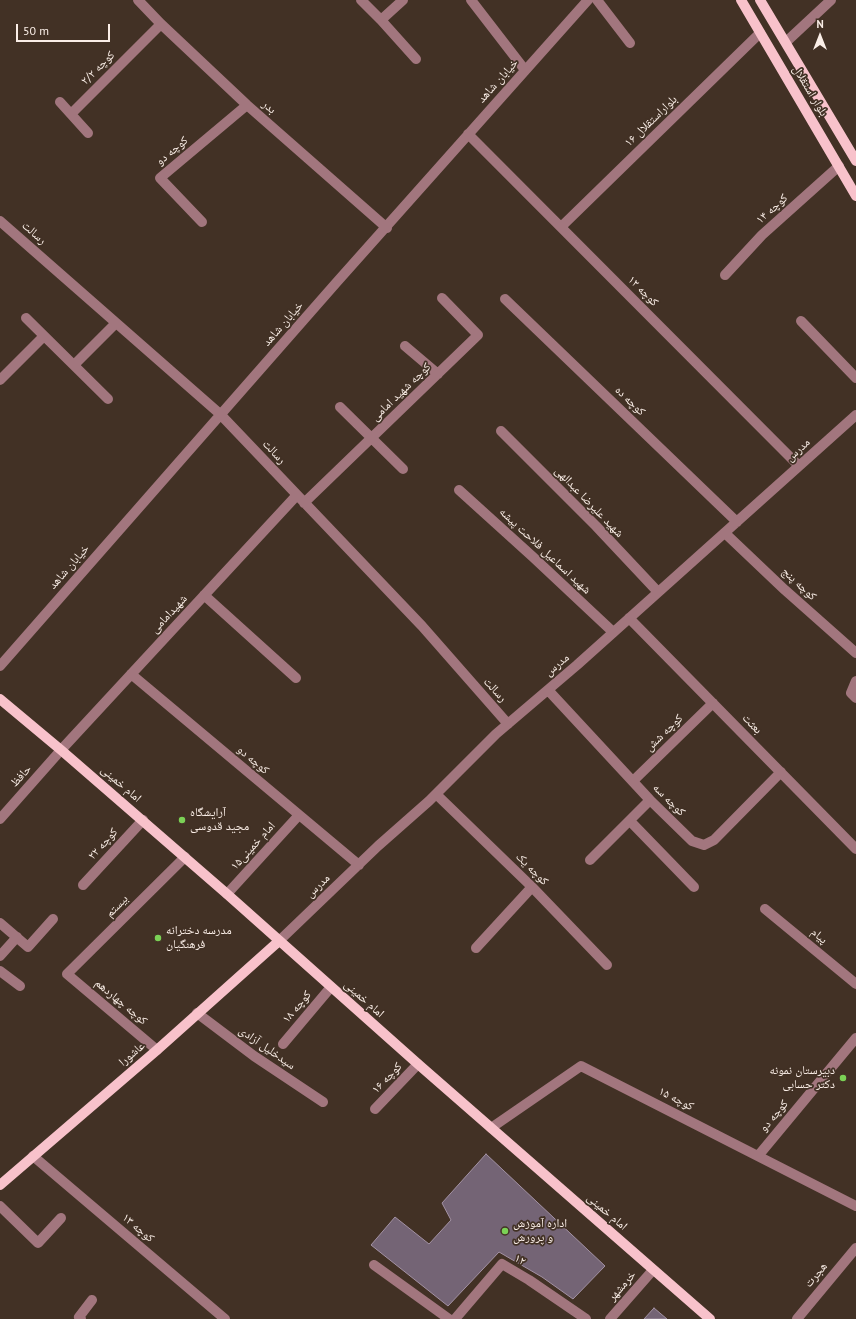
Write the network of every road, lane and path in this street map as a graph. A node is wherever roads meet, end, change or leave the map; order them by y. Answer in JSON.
{"nodes":[{"id":1,"x":138,"y":0,"type":"edge"},
{"id":2,"x":361,"y":0,"type":"edge"},
{"id":3,"x":403,"y":0,"type":"edge"},
{"id":4,"x":471,"y":0,"type":"edge"},
{"id":5,"x":588,"y":0,"type":"edge"},
{"id":6,"x":597,"y":0,"type":"edge"},
{"id":7,"x":741,"y":0,"type":"edge"},
{"id":8,"x":760,"y":0,"type":"edge"},
{"id":9,"x":831,"y":0,"type":"edge"},
{"id":10,"x":381,"y":20,"type":"junction"},
{"id":11,"x":161,"y":24,"type":"junction"},
{"id":12,"x":760,"y":33,"type":"junction"},
{"id":13,"x":786,"y":42,"type":"junction"},
{"id":14,"x":630,"y":43,"type":"dead end"},
{"id":15,"x":416,"y":59,"type":"dead end"},
{"id":16,"x":525,"y":70,"type":"junction"},
{"id":17,"x":60,"y":102,"type":"dead end"},
{"id":18,"x":247,"y":105,"type":"junction"},
{"id":19,"x":71,"y":114,"type":"junction"},
{"id":20,"x":88,"y":133,"type":"dead end"},
{"id":21,"x":468,"y":134,"type":"junction"},
{"id":22,"x":856,"y":161,"type":"edge"},
{"id":23,"x":839,"y":166,"type":"junction"},
{"id":24,"x":856,"y":196,"type":"edge"},
{"id":25,"x":0,"y":220,"type":"edge"},
{"id":26,"x":202,"y":222,"type":"dead end"},
{"id":27,"x":561,"y":227,"type":"junction"},
{"id":28,"x":387,"y":228,"type":"junction"},
{"id":29,"x":725,"y":275,"type":"dead end"},
{"id":30,"x":442,"y":298,"type":"dead end"},
{"id":31,"x":505,"y":299,"type":"dead end"},
{"id":32,"x":26,"y":318,"type":"dead end"},
{"id":33,"x":801,"y":321,"type":"dead end"},
{"id":34,"x":116,"y":323,"type":"junction"},
{"id":35,"x":44,"y":336,"type":"junction"},
{"id":36,"x":405,"y":346,"type":"dead end"},
{"id":37,"x":75,"y":364,"type":"junction"},
{"id":38,"x":438,"y":374,"type":"junction"},
{"id":39,"x":856,"y":378,"type":"edge"},
{"id":40,"x":0,"y":380,"type":"edge"},
{"id":41,"x":108,"y":399,"type":"dead end"},
{"id":42,"x":340,"y":407,"type":"dead end"},
{"id":43,"x":220,"y":414,"type":"junction"},
{"id":44,"x":856,"y":414,"type":"edge"},
{"id":45,"x":501,"y":430,"type":"dead end"},
{"id":46,"x":371,"y":439,"type":"junction"},
{"id":47,"x":799,"y":466,"type":"junction"},
{"id":48,"x":403,"y":469,"type":"dead end"},
{"id":49,"x":459,"y":490,"type":"dead end"},
{"id":50,"x":297,"y":495,"type":"junction"},
{"id":51,"x":304,"y":503,"type":"junction"},
{"id":52,"x":737,"y":522,"type":"junction"},
{"id":53,"x":725,"y":532,"type":"junction"},
{"id":54,"x":658,"y":592,"type":"junction"},
{"id":55,"x":204,"y":595,"type":"junction"},
{"id":56,"x":630,"y":618,"type":"junction"},
{"id":57,"x":613,"y":632,"type":"junction"},
{"id":58,"x":856,"y":653,"type":"edge"},
{"id":59,"x":0,"y":666,"type":"edge"},
{"id":60,"x":131,"y":674,"type":"junction"},
{"id":61,"x":296,"y":678,"type":"dead end"},
{"id":62,"x":856,"y":681,"type":"edge"},
{"id":63,"x":548,"y":690,"type":"junction"},
{"id":64,"x":856,"y":698,"type":"edge"},
{"id":65,"x":0,"y":699,"type":"edge"},
{"id":66,"x":713,"y":703,"type":"junction"},
{"id":67,"x":508,"y":724,"type":"junction"},
{"id":68,"x":61,"y":750,"type":"junction"},
{"id":69,"x":781,"y":772,"type":"junction"},
{"id":70,"x":632,"y":781,"type":"junction"},
{"id":71,"x":436,"y":794,"type":"junction"},
{"id":72,"x":650,"y":800,"type":"junction"},
{"id":73,"x":299,"y":815,"type":"junction"},
{"id":74,"x":0,"y":819,"type":"edge"},
{"id":75,"x":143,"y":820,"type":"junction"},
{"id":76,"x":630,"y":821,"type":"junction"},
{"id":77,"x":856,"y":849,"type":"edge"},
{"id":78,"x":185,"y":857,"type":"junction"},
{"id":79,"x":590,"y":860,"type":"dead end"},
{"id":80,"x":359,"y":865,"type":"junction"},
{"id":81,"x":83,"y":885,"type":"dead end"},
{"id":82,"x":532,"y":886,"type":"junction"},
{"id":83,"x":694,"y":887,"type":"dead end"},
{"id":84,"x":227,"y":894,"type":"junction"},
{"id":85,"x":766,"y":909,"type":"dead end"},
{"id":86,"x":53,"y":919,"type":"dead end"},
{"id":87,"x":0,"y":923,"type":"edge"},
{"id":88,"x":17,"y":937,"type":"junction"},
{"id":89,"x":279,"y":941,"type":"junction"},
{"id":90,"x":476,"y":948,"type":"dead end"},
{"id":91,"x":0,"y":956,"type":"edge"},
{"id":92,"x":607,"y":965,"type":"dead end"},
{"id":93,"x":0,"y":972,"type":"edge"},
{"id":94,"x":67,"y":974,"type":"joint"},
{"id":95,"x":856,"y":984,"type":"edge"},
{"id":96,"x":20,"y":986,"type":"dead end"},
{"id":97,"x":331,"y":987,"type":"junction"},
{"id":98,"x":197,"y":1013,"type":"junction"},
{"id":99,"x":856,"y":1038,"type":"edge"},
{"id":100,"x":283,"y":1044,"type":"dead end"},
{"id":101,"x":157,"y":1050,"type":"junction"},
{"id":102,"x":418,"y":1064,"type":"junction"},
{"id":103,"x":322,"y":1102,"type":"dead end"},
{"id":104,"x":375,"y":1109,"type":"dead end"},
{"id":105,"x":491,"y":1128,"type":"junction"},
{"id":106,"x":33,"y":1156,"type":"junction"},
{"id":107,"x":758,"y":1156,"type":"junction"},
{"id":108,"x":0,"y":1185,"type":"edge"},
{"id":109,"x":0,"y":1206,"type":"edge"},
{"id":110,"x":856,"y":1206,"type":"edge"},
{"id":111,"x":61,"y":1218,"type":"dead end"},
{"id":112,"x":856,"y":1248,"type":"edge"},
{"id":113,"x":374,"y":1265,"type":"dead end"},
{"id":114,"x":653,"y":1270,"type":"junction"},
{"id":115,"x":92,"y":1300,"type":"dead end"},
{"id":116,"x":81,"y":1319,"type":"edge"},
{"id":117,"x":225,"y":1319,"type":"edge"},
{"id":118,"x":449,"y":1319,"type":"edge"},
{"id":119,"x":455,"y":1319,"type":"edge"},
{"id":120,"x":586,"y":1319,"type":"edge"},
{"id":121,"x":610,"y":1319,"type":"edge"},
{"id":122,"x":710,"y":1319,"type":"edge"},
{"id":123,"x":797,"y":1319,"type":"edge"}],
"edges":[{"from":1,"to":11,"type":"street","name":"بدر"},
{"from":2,"to":10,"type":"street"},
{"from":3,"to":10,"type":"street"},
{"from":4,"to":16,"type":"street"},
{"from":5,"to":16,"type":"street","name":"خیابان شاهد"},
{"from":6,"to":14,"type":"street"},
{"from":7,"to":12,"type":"main road","name":"بلوار استقلال"},
{"from":8,"to":13,"type":"main road","name":"بلوار استقلال"},
{"from":9,"to":13,"type":"street"},
{"from":10,"to":15,"type":"street"},
{"from":11,"to":18,"type":"street","name":"بدر"},
{"from":11,"to":19,"type":"street","name":"کوچه ۲/۲"},
{"from":12,"to":23,"type":"main road","name":"بلوار استقلال"},
{"from":12,"to":27,"type":"street","name":"بلواراستقلال ۱۶"},
{"from":13,"to":22,"type":"main road","name":"بلوار استقلال"},
{"from":16,"to":21,"type":"street","name":"خیابان شاهد"},
{"from":17,"to":19,"type":"street"},
{"from":18,"to":26,"type":"street","name":"کوچه دو"},
{"from":18,"to":28,"type":"street","name":"بدر"},
{"from":19,"to":20,"type":"street"},
{"from":21,"to":27,"type":"street","name":"کوچه ۱۲"},
{"from":21,"to":28,"type":"street","name":"خیابان شاهد"},
{"from":23,"to":24,"type":"main road","name":"بلوار استقلال"},
{"from":23,"to":29,"type":"street","name":"کوچه ۱۴"},
{"from":25,"to":34,"type":"street","name":"رسالت"},
{"from":27,"to":47,"type":"street","name":"کوچه ۱۲"},
{"from":28,"to":43,"type":"street","name":"خیابان شاهد"},
{"from":30,"to":38,"type":"street","name":"کوچه شهید امامی"},
{"from":31,"to":52,"type":"street","name":"کوچه ده"},
{"from":32,"to":35,"type":"street"},
{"from":33,"to":39,"type":"street"},
{"from":34,"to":37,"type":"street"},
{"from":34,"to":43,"type":"street","name":"رسالت"},
{"from":35,"to":37,"type":"street"},
{"from":35,"to":40,"type":"street"},
{"from":36,"to":38,"type":"street"},
{"from":37,"to":41,"type":"street"},
{"from":38,"to":46,"type":"street","name":"کوچه شهید امامی"},
{"from":42,"to":46,"type":"street"},
{"from":43,"to":50,"type":"street","name":"رسالت"},
{"from":43,"to":59,"type":"street","name":"خیابان شاهد"},
{"from":44,"to":47,"type":"street","name":"مدرس"},
{"from":45,"to":54,"type":"street","name":"شهید علیرضا عبدالهی"},
{"from":46,"to":48,"type":"street"},
{"from":46,"to":51,"type":"street","name":"کوچه شهید امامی"},
{"from":47,"to":52,"type":"street","name":"مدرس"},
{"from":49,"to":57,"type":"street","name":"شهید اسماعیل فلاحت پیشه"},
{"from":50,"to":51,"type":"street","name":"رسالت"},
{"from":50,"to":55,"type":"street","name":"شهیدامامی"},
{"from":51,"to":67,"type":"street","name":"رسالت"},
{"from":52,"to":53,"type":"street","name":"مدرس"},
{"from":53,"to":54,"type":"street","name":"مدرس"},
{"from":53,"to":58,"type":"street","name":"کوچه پنج"},
{"from":54,"to":56,"type":"street","name":"مدرس"},
{"from":55,"to":60,"type":"street","name":"شهیدامامی"},
{"from":55,"to":61,"type":"street"},
{"from":56,"to":57,"type":"street","name":"مدرس"},
{"from":56,"to":66,"type":"street","name":"بعثت"},
{"from":57,"to":63,"type":"street","name":"مدرس"},
{"from":60,"to":68,"type":"street","name":"شهیدامامی"},
{"from":60,"to":73,"type":"street","name":"کوچه دو"},
{"from":62,"to":64,"type":"street"},
{"from":63,"to":67,"type":"street","name":"مدرس"},
{"from":63,"to":70,"type":"street","name":"کوچه سه"},
{"from":65,"to":68,"type":"main road","name":"امام خمینی"},
{"from":66,"to":69,"type":"street","name":"بعثت"},
{"from":66,"to":70,"type":"street","name":"کوچه شش"},
{"from":67,"to":71,"type":"street","name":"مدرس"},
{"from":68,"to":74,"type":"street","name":"حافظ"},
{"from":68,"to":75,"type":"main road","name":"امام خمینی"},
{"from":69,"to":72,"type":"street","name":"کوچه سه"},
{"from":69,"to":77,"type":"street","name":"بعثت"},
{"from":70,"to":72,"type":"street","name":"کوچه سه"},
{"from":71,"to":80,"type":"street","name":"مدرس"},
{"from":71,"to":82,"type":"street","name":"کوچه یک"},
{"from":72,"to":76,"type":"street"},
{"from":73,"to":80,"type":"street","name":"کوچه دو"},
{"from":73,"to":84,"type":"street","name":"امام خمینی۱۵"},
{"from":75,"to":78,"type":"main road","name":"امام خمینی"},
{"from":75,"to":81,"type":"street","name":"کوچه ۲۲"},
{"from":76,"to":79,"type":"street"},
{"from":76,"to":83,"type":"street"},
{"from":78,"to":84,"type":"main road","name":"امام خمینی"},
{"from":78,"to":94,"type":"street","name":"بیستم"},
{"from":80,"to":89,"type":"street","name":"مدرس"},
{"from":82,"to":90,"type":"street"},
{"from":82,"to":92,"type":"street","name":"کوچه یک"},
{"from":84,"to":89,"type":"main road","name":"امام خمینی"},
{"from":85,"to":95,"type":"street","name":"پیام"},
{"from":86,"to":88,"type":"street"},
{"from":87,"to":88,"type":"street"},
{"from":88,"to":91,"type":"street"},
{"from":89,"to":97,"type":"main road","name":"امام خمینی"},
{"from":89,"to":98,"type":"main road","name":"عاشورا"},
{"from":93,"to":96,"type":"street"},
{"from":94,"to":101,"type":"street","name":"کوچه چهاردهم"},
{"from":97,"to":100,"type":"street","name":"کوچه ۱۸"},
{"from":97,"to":102,"type":"main road","name":"امام خمینی"},
{"from":98,"to":101,"type":"main road","name":"عاشورا"},
{"from":98,"to":103,"type":"street","name":"سیدخلیل آزادی"},
{"from":99,"to":107,"type":"street","name":"کوچه دو"},
{"from":101,"to":106,"type":"main road","name":"عاشورا"},
{"from":102,"to":104,"type":"street","name":"کوچه ۱۶"},
{"from":102,"to":105,"type":"main road","name":"امام خمینی"},
{"from":105,"to":107,"type":"street","name":"کوچه ۱۵"},
{"from":105,"to":114,"type":"main road","name":"امام خمینی"},
{"from":106,"to":108,"type":"main road","name":"عاشورا"},
{"from":106,"to":117,"type":"street","name":"کوچه ۱۳"},
{"from":107,"to":110,"type":"street","name":"کوچه ۱۵"},
{"from":109,"to":111,"type":"street"},
{"from":112,"to":123,"type":"street","name":"هجرت"},
{"from":113,"to":118,"type":"street"},
{"from":114,"to":121,"type":"street","name":"خرمشهر"},
{"from":114,"to":122,"type":"main road","name":"امام خمینی"},
{"from":115,"to":116,"type":"street"},
{"from":119,"to":120,"type":"street","name":"۱۲"}]}
